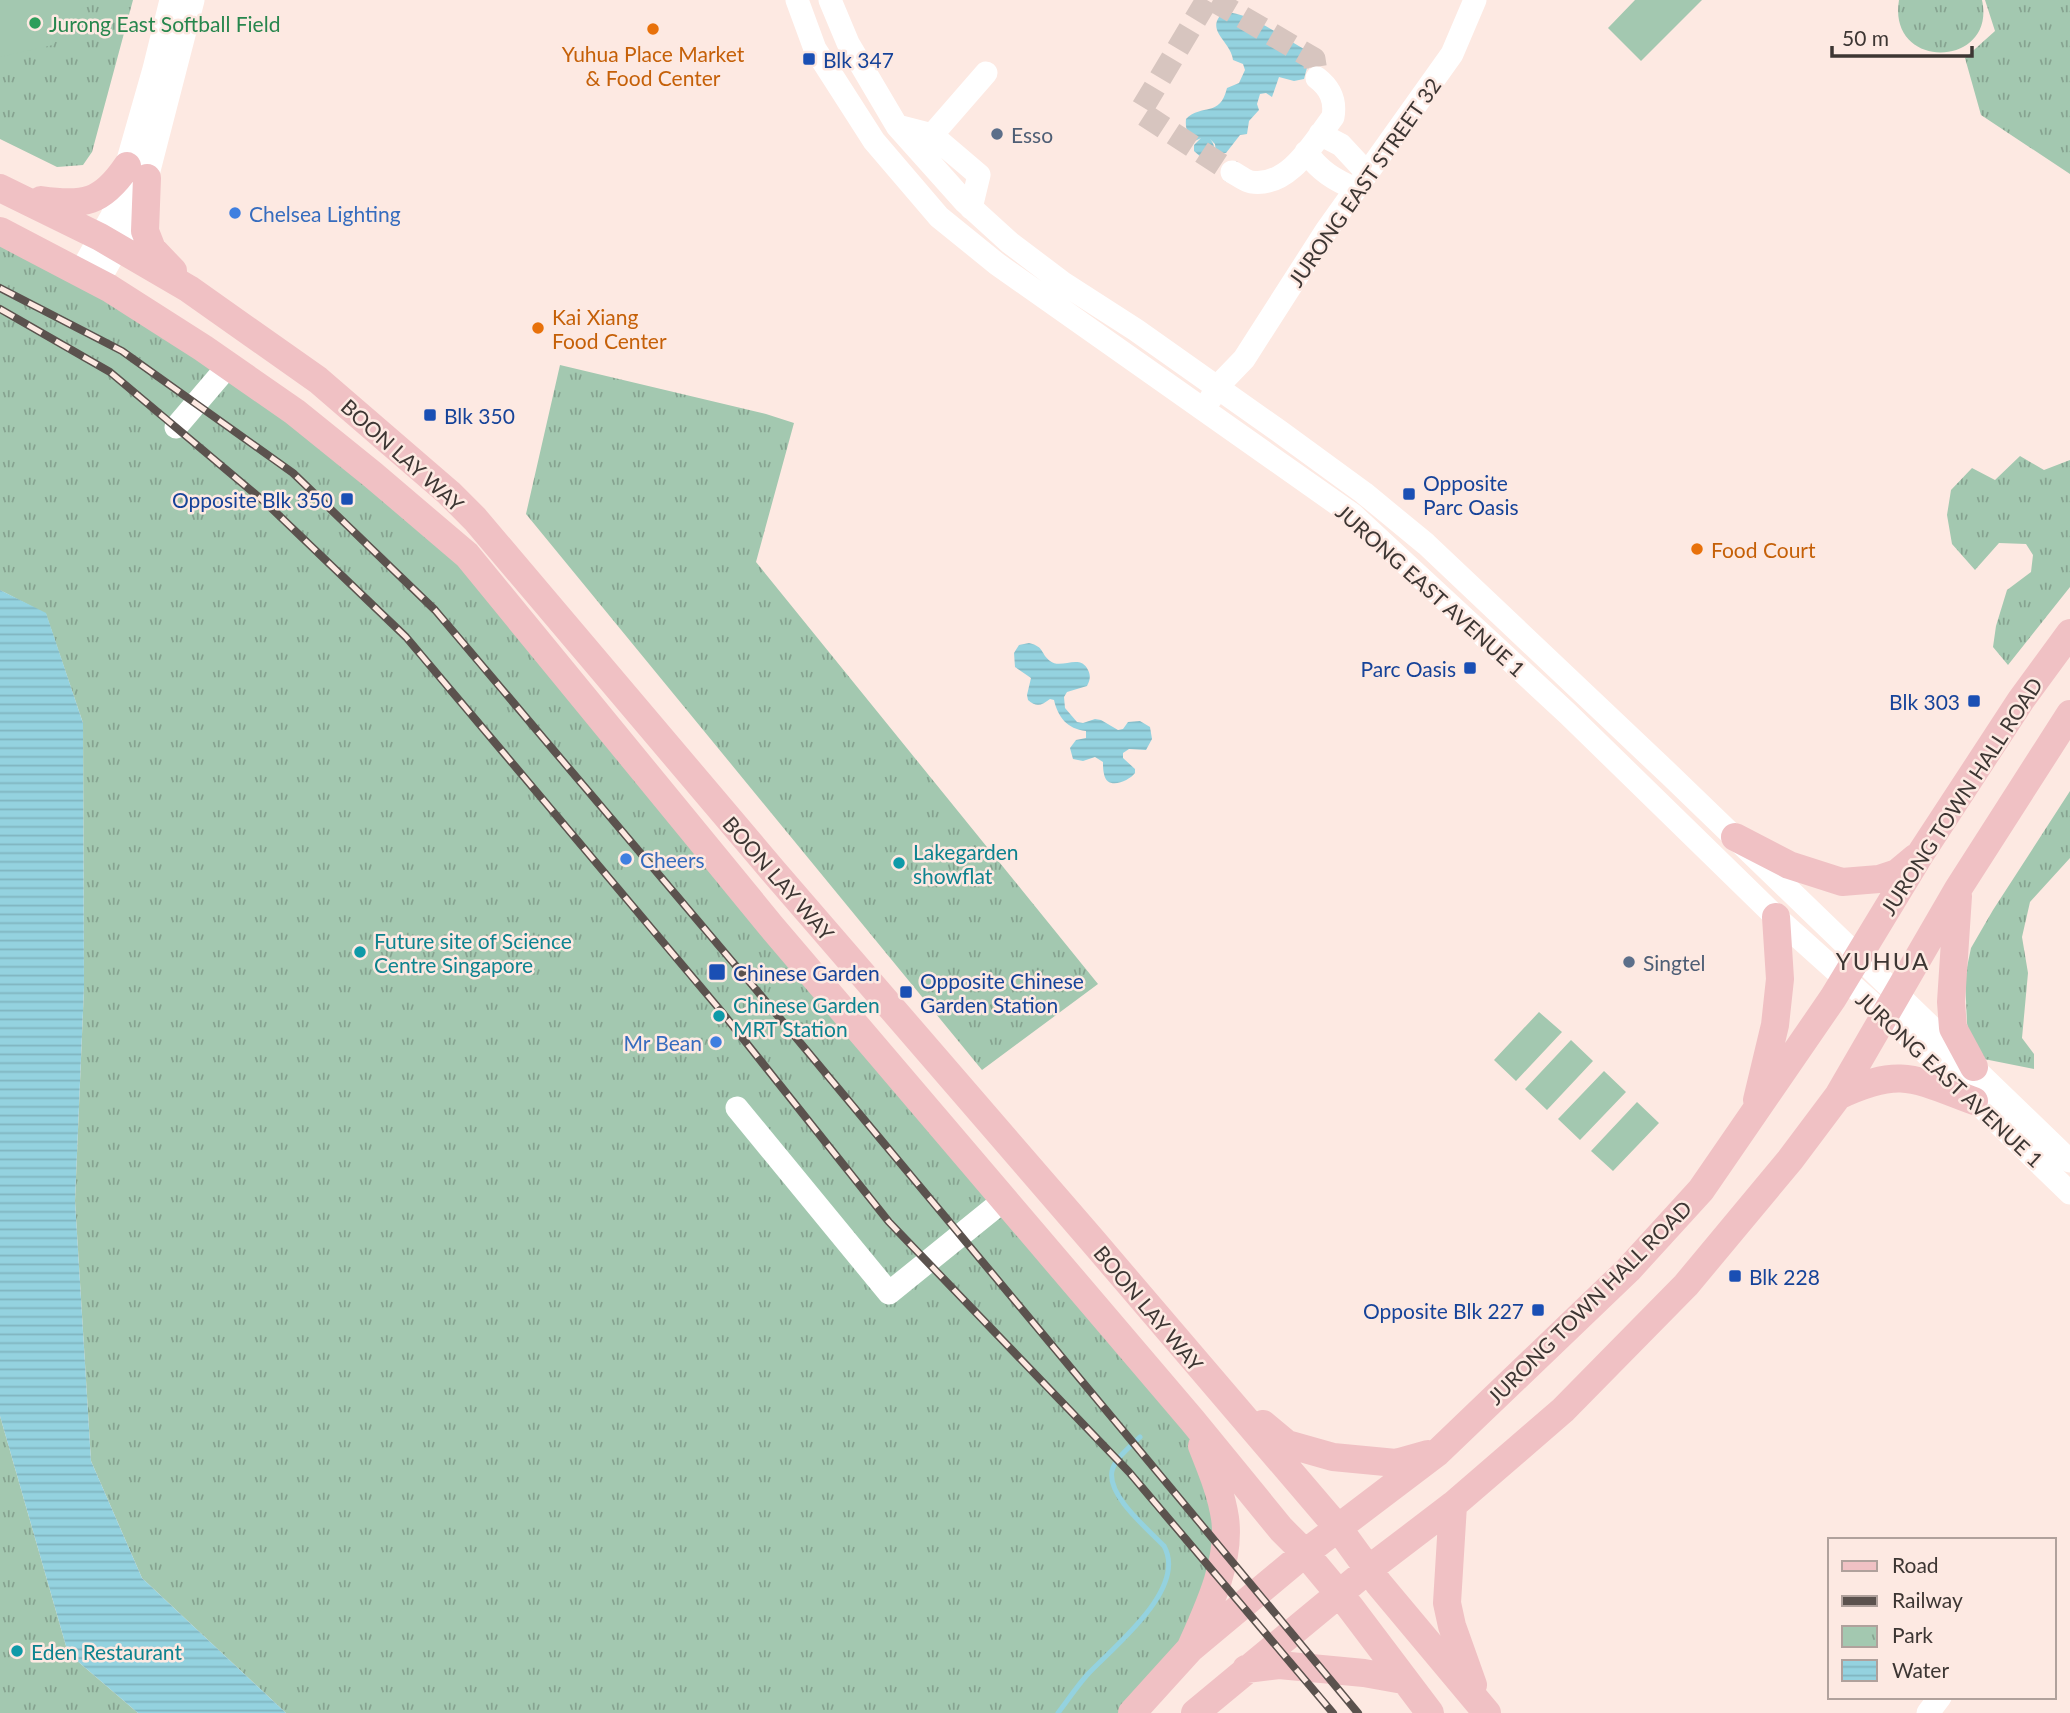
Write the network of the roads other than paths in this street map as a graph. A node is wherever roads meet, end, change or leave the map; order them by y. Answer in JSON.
{"nodes":[{"id":1,"x":171,"y":0,"type":"edge"},
{"id":2,"x":193,"y":0,"type":"edge"},
{"id":3,"x":797,"y":0,"type":"edge"},
{"id":4,"x":830,"y":0,"type":"edge"},
{"id":5,"x":1475,"y":0,"type":"edge"},
{"id":6,"x":986,"y":73,"type":"dead end"},
{"id":7,"x":1317,"y":78,"type":"tunnel mouth"},
{"id":8,"x":897,"y":126,"type":"junction"},
{"id":9,"x":932,"y":135,"type":"junction"},
{"id":10,"x":1313,"y":143,"type":"junction"},
{"id":11,"x":137,"y":172,"type":"junction"},
{"id":12,"x":1232,"y":172,"type":"tunnel mouth"},
{"id":13,"x":1362,"y":181,"type":"junction"},
{"id":14,"x":11,"y":192,"type":"edge"},
{"id":15,"x":971,"y":208,"type":"junction"},
{"id":16,"x":0,"y":231,"type":"edge"},
{"id":17,"x":110,"y":242,"type":"junction"},
{"id":18,"x":89,"y":278,"type":"junction"},
{"id":19,"x":189,"y":289,"type":"junction"},
{"id":20,"x":228,"y":366,"type":"junction"},
{"id":21,"x":1223,"y":391,"type":"junction"},
{"id":22,"x":1211,"y":414,"type":"junction"},
{"id":23,"x":176,"y":427,"type":"dead end"},
{"id":24,"x":2070,"y":633,"type":"edge"},
{"id":25,"x":1541,"y":654,"type":"junction"},
{"id":26,"x":1522,"y":672,"type":"junction"},
{"id":27,"x":2070,"y":714,"type":"edge"},
{"id":28,"x":1735,"y":837,"type":"junction"},
{"id":29,"x":1921,"y":853,"type":"junction"},
{"id":30,"x":1958,"y":889,"type":"junction"},
{"id":31,"x":1776,"y":917,"type":"junction"},
{"id":32,"x":1851,"y":968,"type":"junction"},
{"id":33,"x":1891,"y":1005,"type":"junction"},
{"id":34,"x":1974,"y":1067,"type":"junction"},
{"id":35,"x":1838,"y":1096,"type":"junction"},
{"id":36,"x":1974,"y":1101,"type":"junction"},
{"id":37,"x":737,"y":1108,"type":"dead end"},
{"id":38,"x":1755,"y":1113,"type":"junction"},
{"id":39,"x":2070,"y":1161,"type":"edge"},
{"id":40,"x":2070,"y":1193,"type":"edge"},
{"id":41,"x":1004,"y":1200,"type":"junction"},
{"id":42,"x":1212,"y":1382,"type":"junction"},
{"id":43,"x":1192,"y":1420,"type":"junction"},
{"id":44,"x":1438,"y":1452,"type":"junction"},
{"id":45,"x":1453,"y":1505,"type":"junction"},
{"id":46,"x":1339,"y":1529,"type":"junction"},
{"id":47,"x":1306,"y":1553,"type":"junction"},
{"id":48,"x":1369,"y":1569,"type":"junction"},
{"id":49,"x":1339,"y":1594,"type":"junction"},
{"id":50,"x":1190,"y":1649,"type":"junction"},
{"id":51,"x":1246,"y":1669,"type":"junction"},
{"id":52,"x":1403,"y":1680,"type":"junction"},
{"id":53,"x":1483,"y":1707,"type":"edge"},
{"id":54,"x":1132,"y":1713,"type":"edge"},
{"id":55,"x":1195,"y":1713,"type":"edge"},
{"id":56,"x":1430,"y":1713,"type":"edge"}],
"edges":[{"from":1,"to":11,"type":"street"},
{"from":2,"to":11,"type":"street"},
{"from":3,"to":22,"type":"street","name":"JURONG EAST AVENUE 1"},
{"from":4,"to":8,"type":"street","name":"JURONG EAST AVENUE 1"},
{"from":5,"to":13,"type":"street","name":"JURONG EAST STREET 32"},
{"from":6,"to":9,"type":"street"},
{"from":7,"to":10,"type":"street"},
{"from":8,"to":9,"type":"street"},
{"from":8,"to":15,"type":"street","name":"JURONG EAST AVENUE 1"},
{"from":9,"to":15,"type":"street"},
{"from":10,"to":12,"type":"street"},
{"from":10,"to":13,"type":"street"},
{"from":10,"to":13,"type":"street"},
{"from":11,"to":14,"type":"main road"},
{"from":11,"to":17,"type":"street"},
{"from":11,"to":19,"type":"main road"},
{"from":13,"to":21,"type":"street","name":"JURONG EAST STREET 32"},
{"from":14,"to":17,"type":"main road","name":"BOON LAY WAY"},
{"from":15,"to":21,"type":"street","name":"JURONG EAST AVENUE 1"},
{"from":16,"to":18,"type":"main road","name":"BOON LAY WAY"},
{"from":17,"to":18,"type":"street"},
{"from":17,"to":19,"type":"main road","name":"BOON LAY WAY"},
{"from":18,"to":20,"type":"main road","name":"BOON LAY WAY"},
{"from":19,"to":42,"type":"main road","name":"BOON LAY WAY"},
{"from":20,"to":23,"type":"street"},
{"from":20,"to":41,"type":"main road","name":"BOON LAY WAY"},
{"from":21,"to":22,"type":"street","name":"JURONG EAST STREET 32"},
{"from":21,"to":25,"type":"street","name":"JURONG EAST AVENUE 1"},
{"from":22,"to":26,"type":"street","name":"JURONG EAST AVENUE 1"},
{"from":24,"to":29,"type":"main road","name":"JURONG TOWN HALL ROAD"},
{"from":25,"to":26,"type":"street"},
{"from":25,"to":28,"type":"street","name":"JURONG EAST AVENUE 1"},
{"from":26,"to":31,"type":"street","name":"JURONG EAST AVENUE 1"},
{"from":27,"to":30,"type":"main road"},
{"from":28,"to":29,"type":"main road"},
{"from":28,"to":32,"type":"street","name":"JURONG EAST AVENUE 1"},
{"from":29,"to":32,"type":"main road","name":"JURONG TOWN HALL ROAD"},
{"from":30,"to":33,"type":"main road"},
{"from":30,"to":34,"type":"main road"},
{"from":31,"to":32,"type":"street","name":"JURONG EAST AVENUE 1"},
{"from":31,"to":38,"type":"main road"},
{"from":32,"to":33,"type":"street","name":"JURONG EAST AVENUE 1"},
{"from":32,"to":38,"type":"main road","name":"JURONG TOWN HALL ROAD"},
{"from":33,"to":34,"type":"street","name":"JURONG EAST AVENUE 1"},
{"from":33,"to":35,"type":"main road"},
{"from":33,"to":36,"type":"street","name":"JURONG EAST AVENUE 1"},
{"from":34,"to":39,"type":"street","name":"JURONG EAST AVENUE 1"},
{"from":35,"to":36,"type":"main road"},
{"from":35,"to":45,"type":"main road"},
{"from":36,"to":40,"type":"street","name":"JURONG EAST AVENUE 1"},
{"from":37,"to":41,"type":"street"},
{"from":38,"to":44,"type":"main road","name":"JURONG TOWN HALL ROAD"},
{"from":41,"to":43,"type":"main road","name":"BOON LAY WAY"},
{"from":42,"to":44,"type":"main road"},
{"from":42,"to":46,"type":"main road","name":"BOON LAY WAY"},
{"from":43,"to":47,"type":"main road","name":"BOON LAY WAY"},
{"from":43,"to":50,"type":"main road"},
{"from":44,"to":46,"type":"main road","name":"JURONG TOWN HALL ROAD"},
{"from":45,"to":48,"type":"main road"},
{"from":45,"to":53,"type":"main road"},
{"from":46,"to":47,"type":"main road","name":"JURONG TOWN HALL ROAD"},
{"from":46,"to":48,"type":"main road","name":"BOON LAY WAY"},
{"from":47,"to":49,"type":"main road","name":"BOON LAY WAY"},
{"from":47,"to":50,"type":"main road","name":"JURONG TOWN HALL ROAD"},
{"from":48,"to":49,"type":"main road"},
{"from":48,"to":53,"type":"main road","name":"BOON LAY WAY"},
{"from":49,"to":51,"type":"main road"},
{"from":49,"to":52,"type":"main road","name":"BOON LAY WAY"},
{"from":50,"to":54,"type":"main road","name":"JURONG TOWN HALL ROAD"},
{"from":51,"to":52,"type":"main road"},
{"from":51,"to":55,"type":"main road"},
{"from":52,"to":56,"type":"main road","name":"BOON LAY WAY"}]}
